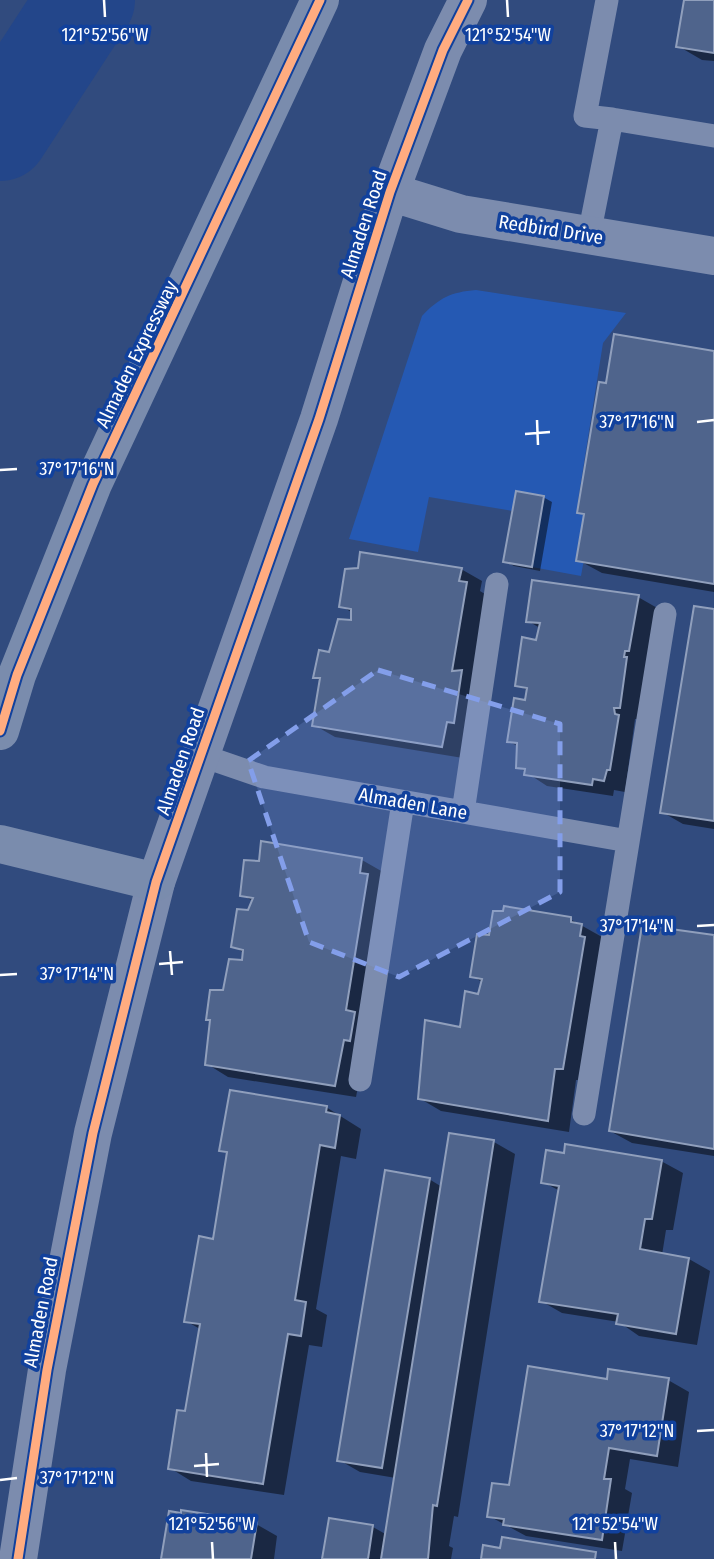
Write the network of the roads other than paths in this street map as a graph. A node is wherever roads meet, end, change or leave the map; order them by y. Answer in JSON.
{"nodes":[{"id":1,"x":320,"y":0,"type":"edge"},
{"id":2,"x":468,"y":0,"type":"edge"},
{"id":3,"x":607,"y":0,"type":"edge"},
{"id":4,"x":612,"y":119,"type":"junction"},
{"id":5,"x":714,"y":135,"type":"edge"},
{"id":6,"x":390,"y":192,"type":"junction"},
{"id":7,"x":589,"y":235,"type":"junction"},
{"id":8,"x":714,"y":256,"type":"edge"},
{"id":9,"x":497,"y":584,"type":"dead end"},
{"id":10,"x":665,"y":614,"type":"dead end"},
{"id":11,"x":0,"y":731,"type":"edge"},
{"id":12,"x":200,"y":755,"type":"junction"},
{"id":13,"x":402,"y":802,"type":"junction"},
{"id":14,"x":463,"y":812,"type":"junction"},
{"id":15,"x":628,"y":841,"type":"junction"},
{"id":16,"x":0,"y":844,"type":"edge"},
{"id":17,"x":156,"y":882,"type":"junction"},
{"id":18,"x":360,"y":1080,"type":"dead end"},
{"id":19,"x":584,"y":1114,"type":"dead end"},
{"id":20,"x":18,"y":1559,"type":"edge"}],
"edges":[{"from":1,"to":11,"type":"main road","name":"Almaden Expressway"},
{"from":2,"to":6,"type":"street","name":"Almaden Road"},
{"from":3,"to":4,"type":"lane"},
{"from":4,"to":5,"type":"lane"},
{"from":4,"to":7,"type":"lane"},
{"from":6,"to":7,"type":"street","name":"Redbird Drive"},
{"from":6,"to":12,"type":"street","name":"Almaden Road"},
{"from":7,"to":8,"type":"street","name":"Redbird Drive"},
{"from":9,"to":14,"type":"lane"},
{"from":10,"to":15,"type":"lane"},
{"from":12,"to":13,"type":"lane","name":"Almaden Lane"},
{"from":12,"to":17,"type":"street","name":"Almaden Road"},
{"from":13,"to":14,"type":"lane","name":"Almaden Lane"},
{"from":13,"to":18,"type":"lane"},
{"from":14,"to":15,"type":"lane","name":"Almaden Lane"},
{"from":15,"to":19,"type":"lane"},
{"from":16,"to":17,"type":"main road"},
{"from":17,"to":20,"type":"street","name":"Almaden Road"}]}
